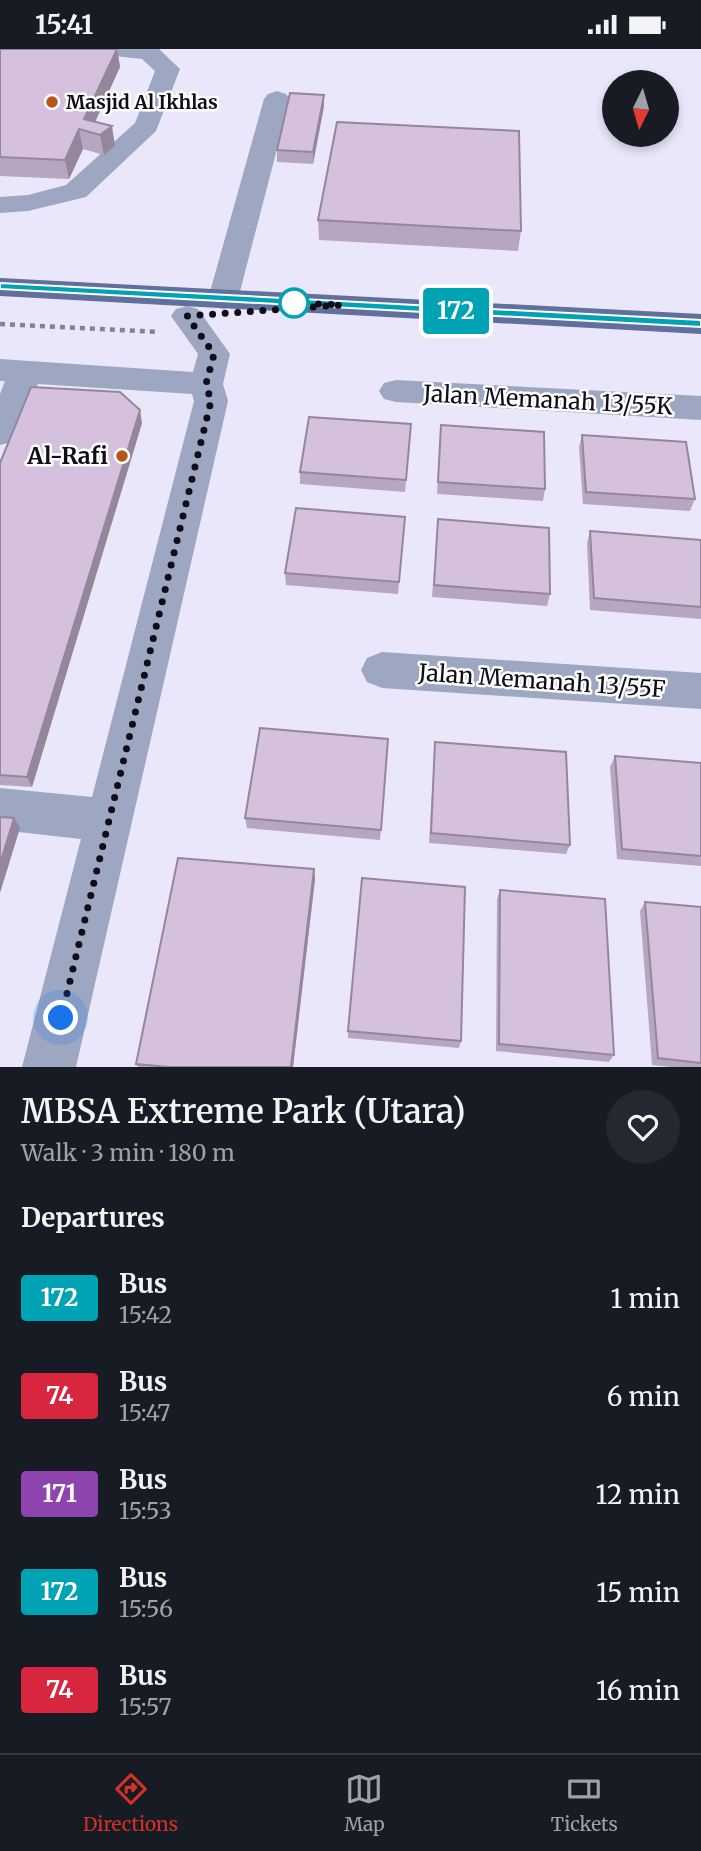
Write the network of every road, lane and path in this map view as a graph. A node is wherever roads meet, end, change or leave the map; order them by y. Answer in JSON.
{"nodes":[{"id":1,"x":104,"y":49,"type":"edge"},
{"id":2,"x":277,"y":99,"type":"dead end"},
{"id":3,"x":0,"y":205,"type":"edge"},
{"id":4,"x":1,"y":290,"type":"edge"},
{"id":5,"x":0,"y":324,"type":"edge"},
{"id":6,"x":701,"y":324,"type":"edge"},
{"id":7,"x":206,"y":336,"type":"junction"},
{"id":8,"x":13,"y":371,"type":"edge"},
{"id":9,"x":396,"y":391,"type":"dead end"},
{"id":10,"x":701,"y":408,"type":"edge"},
{"id":11,"x":0,"y":433,"type":"edge"},
{"id":12,"x":382,"y":670,"type":"dead end"},
{"id":13,"x":701,"y":691,"type":"edge"},
{"id":14,"x":0,"y":809,"type":"edge"},
{"id":15,"x":109,"y":820,"type":"junction"},
{"id":16,"x":49,"y":1067,"type":"edge"}],
"edges":[{"from":1,"to":3,"type":"street"},
{"from":2,"to":7,"type":"street"},
{"from":4,"to":7,"type":"main road"},
{"from":5,"to":7,"type":"path"},
{"from":6,"to":7,"type":"main road"},
{"from":7,"to":8,"type":"street"},
{"from":7,"to":15,"type":"street"},
{"from":8,"to":11,"type":"street"},
{"from":9,"to":10,"type":"street","name":"Jalan Memanah 13/55K"},
{"from":12,"to":13,"type":"street","name":"Jalan Memanah 13/55F"},
{"from":14,"to":15,"type":"street"},
{"from":15,"to":16,"type":"street"}]}
